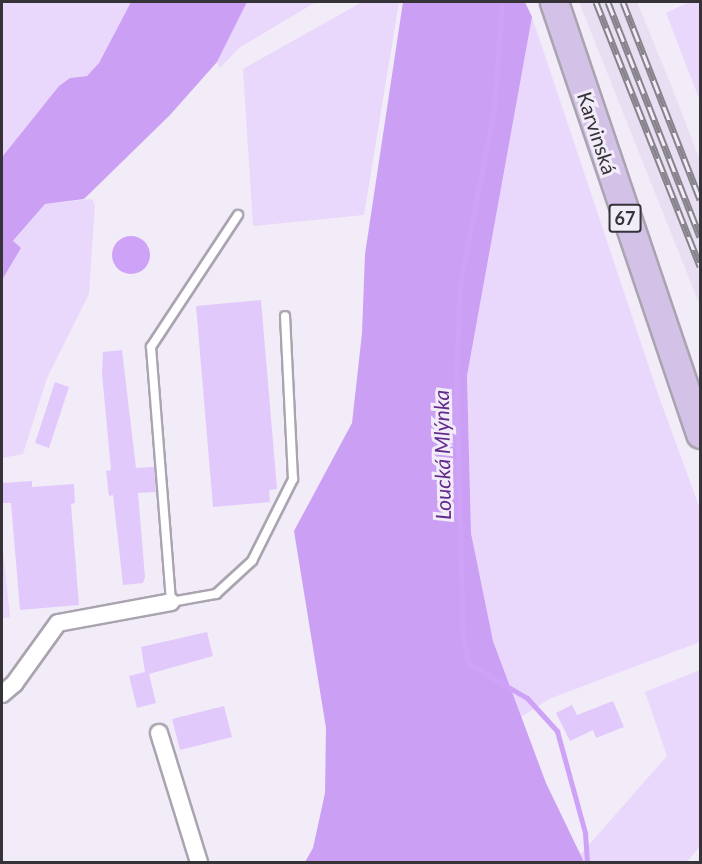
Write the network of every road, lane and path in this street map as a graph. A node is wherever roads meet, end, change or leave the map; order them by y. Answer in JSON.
{"nodes":[{"id":1,"x":554,"y":2,"type":"edge"},
{"id":2,"x":238,"y":215,"type":"dead end"},
{"id":3,"x":285,"y":316,"type":"dead end"},
{"id":4,"x":700,"y":434,"type":"edge"},
{"id":5,"x":171,"y":602,"type":"junction"},
{"id":6,"x":2,"y":694,"type":"edge"},
{"id":7,"x":159,"y":733,"type":"dead end"},
{"id":8,"x":199,"y":862,"type":"edge"}],
"edges":[{"from":1,"to":4,"type":"main road","name":"Karvinská","number":"67"},
{"from":2,"to":5,"type":"lane"},
{"from":3,"to":5,"type":"lane"},
{"from":5,"to":6,"type":"street"},
{"from":7,"to":8,"type":"street"}]}
